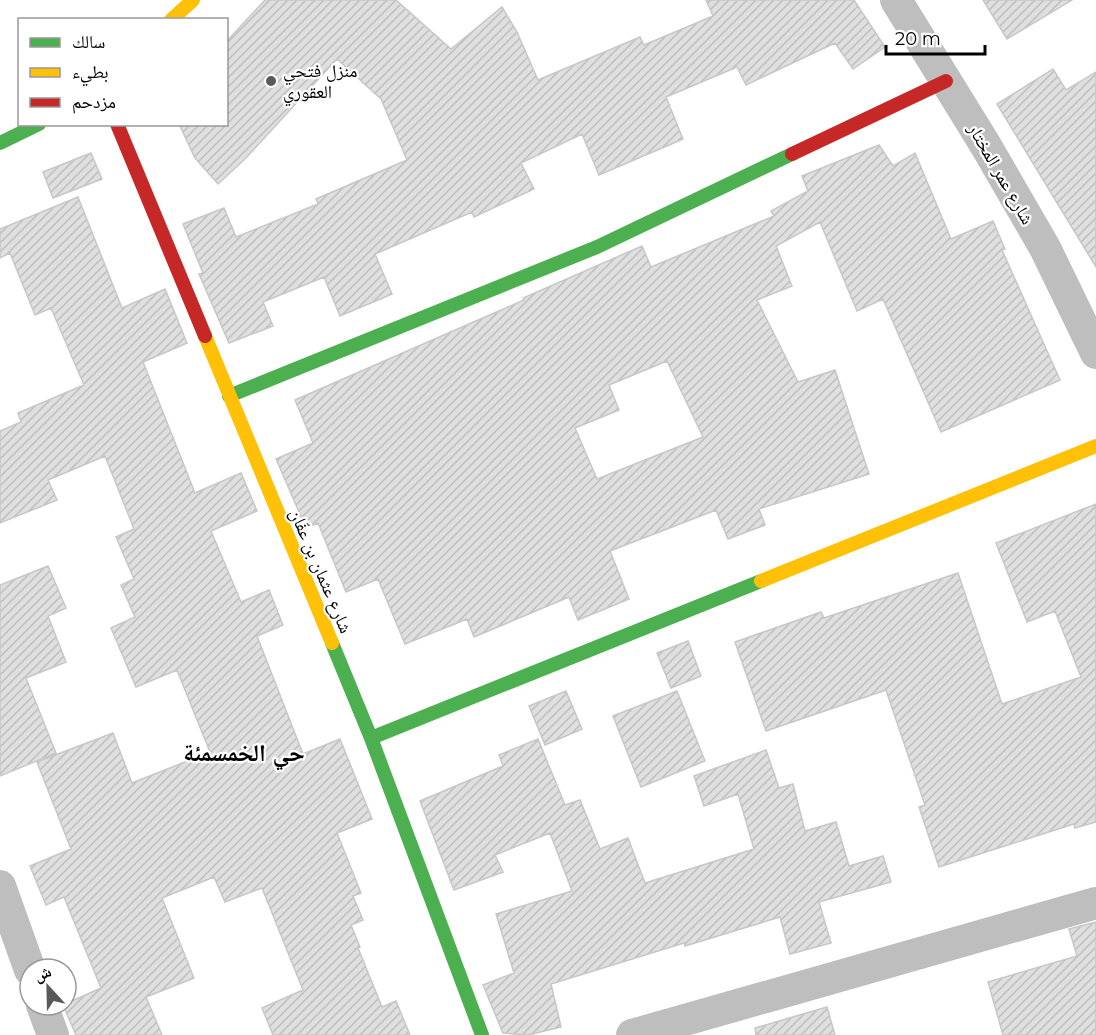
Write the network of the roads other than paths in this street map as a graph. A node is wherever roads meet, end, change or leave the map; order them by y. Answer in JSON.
{"nodes":[{"id":1,"x":193,"y":0,"type":"edge"},
{"id":2,"x":896,"y":0,"type":"edge"},
{"id":3,"x":173,"y":18,"type":"edge"},
{"id":4,"x":946,"y":81,"type":"junction"},
{"id":5,"x":35,"y":126,"type":"edge"},
{"id":6,"x":118,"y":126,"type":"edge"},
{"id":7,"x":0,"y":143,"type":"edge"},
{"id":8,"x":1096,"y":353,"type":"edge"},
{"id":9,"x":229,"y":396,"type":"junction"},
{"id":10,"x":1096,"y":446,"type":"edge"},
{"id":11,"x":371,"y":738,"type":"junction"},
{"id":12,"x":0,"y":886,"type":"edge"},
{"id":13,"x":1096,"y":903,"type":"edge"},
{"id":14,"x":25,"y":957,"type":"edge"},
{"id":15,"x":46,"y":1017,"type":"edge"},
{"id":16,"x":53,"y":1035,"type":"edge"},
{"id":17,"x":482,"y":1035,"type":"edge"},
{"id":18,"x":632,"y":1035,"type":"edge"}],
"edges":[{"from":1,"to":3,"type":"street"},
{"from":2,"to":4,"type":"street","name":"شارع عمر المختار"},
{"from":4,"to":8,"type":"street","name":"شارع عمر المختار"},
{"from":4,"to":9,"type":"street"},
{"from":5,"to":7,"type":"street"},
{"from":6,"to":9,"type":"street","name":"شارع عثمان بن عفّان"},
{"from":9,"to":11,"type":"street","name":"شارع عثمان بن عفّان"},
{"from":10,"to":11,"type":"street"},
{"from":11,"to":17,"type":"street","name":"شارع عثمان بن عفّان"},
{"from":12,"to":14,"type":"street"},
{"from":13,"to":18,"type":"street"},
{"from":15,"to":16,"type":"street"}]}
